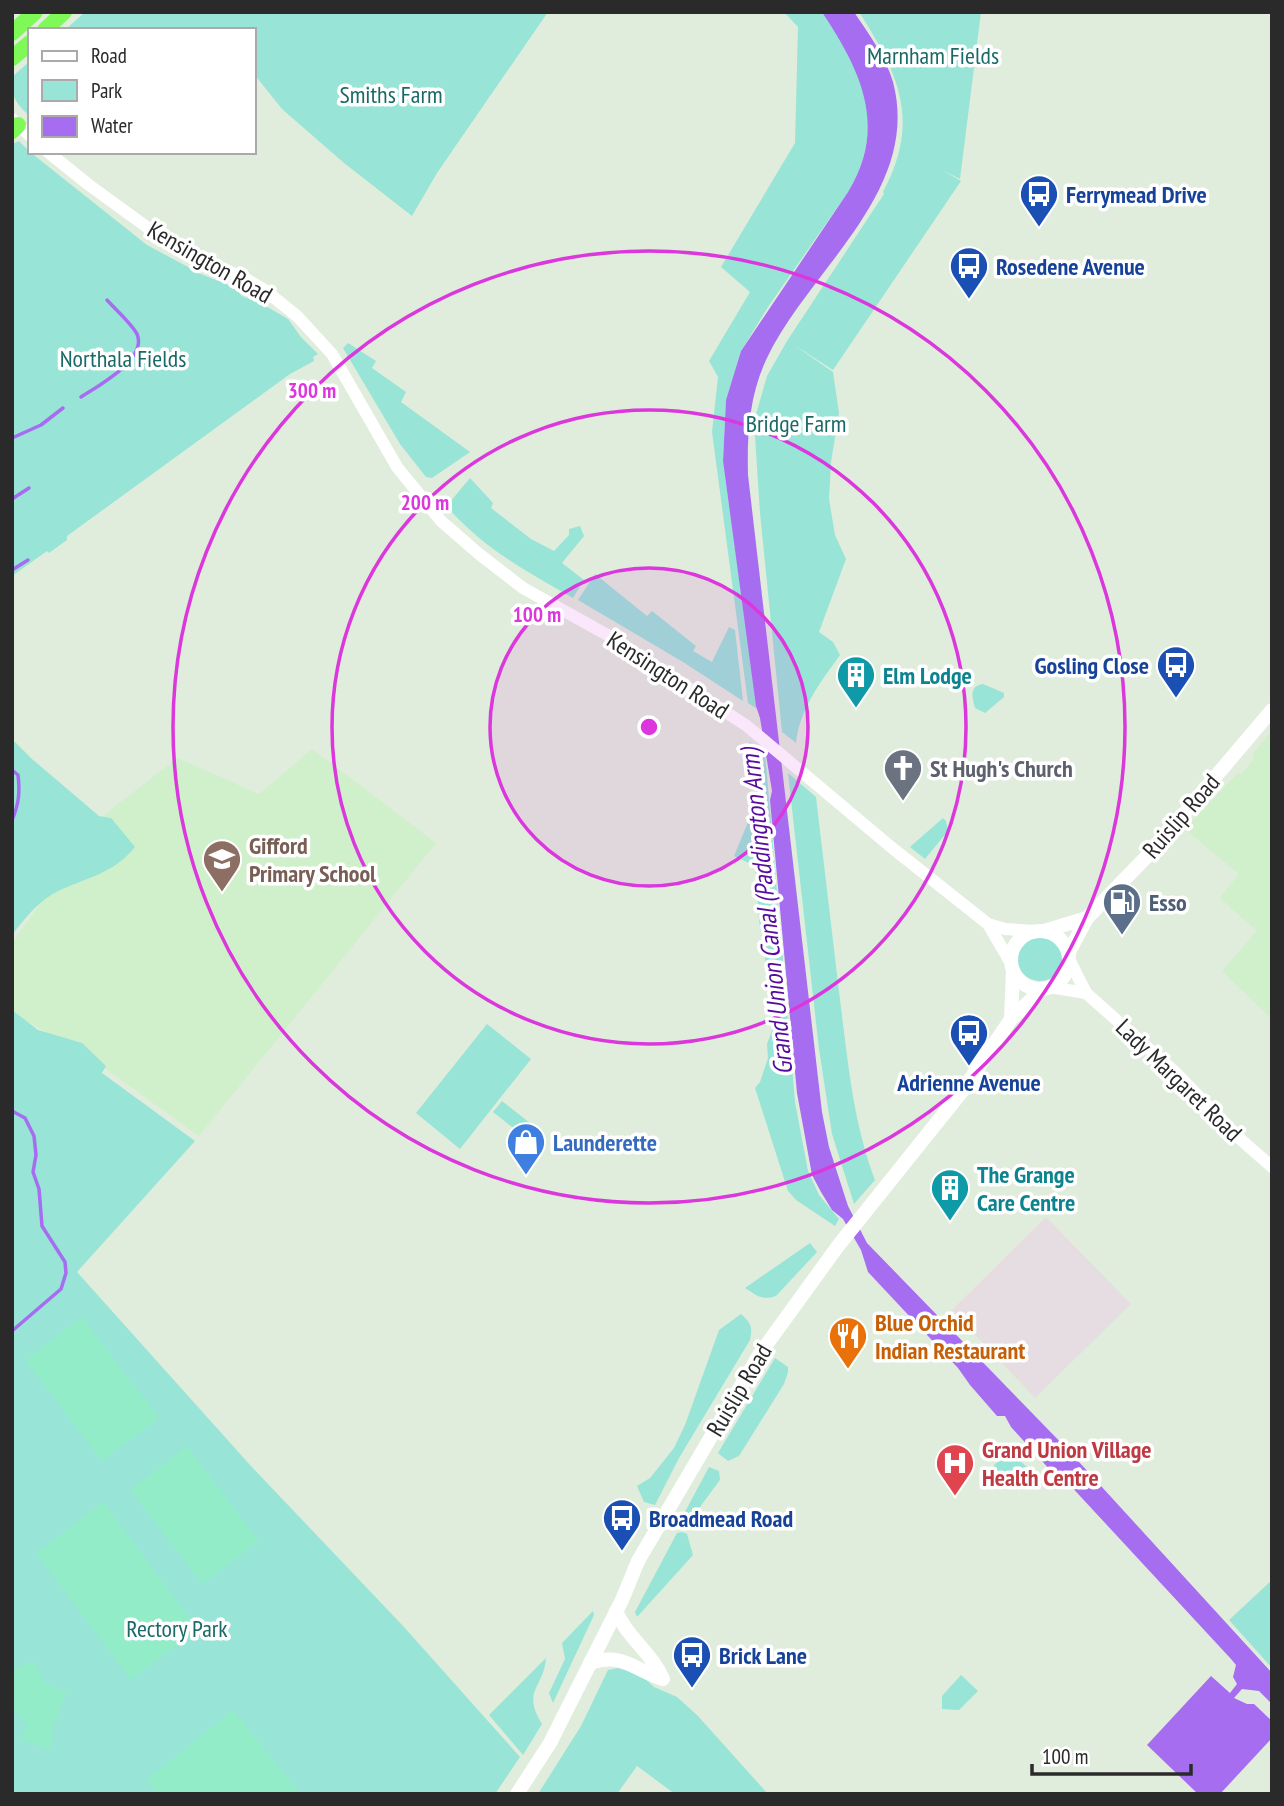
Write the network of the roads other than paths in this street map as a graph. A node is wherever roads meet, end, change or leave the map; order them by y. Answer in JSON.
{"nodes":[{"id":1,"x":35,"y":12,"type":"edge"},
{"id":2,"x":64,"y":12,"type":"edge"},
{"id":3,"x":47,"y":28,"type":"edge"},
{"id":4,"x":12,"y":33,"type":"edge"},
{"id":5,"x":28,"y":45,"type":"edge"},
{"id":6,"x":14,"y":57,"type":"edge"},
{"id":7,"x":50,"y":154,"type":"edge"},
{"id":8,"x":1272,"y":710,"type":"edge"},
{"id":9,"x":1087,"y":918,"type":"junction"},
{"id":10,"x":988,"y":924,"type":"junction"},
{"id":11,"x":1040,"y":931,"type":"junction"},
{"id":12,"x":1069,"y":956,"type":"junction"},
{"id":13,"x":1012,"y":968,"type":"junction"},
{"id":14,"x":1046,"y":988,"type":"junction"},
{"id":15,"x":1086,"y":993,"type":"junction"},
{"id":16,"x":1012,"y":1019,"type":"junction"},
{"id":17,"x":1272,"y":1167,"type":"edge"},
{"id":18,"x":616,"y":1611,"type":"junction"},
{"id":19,"x":590,"y":1663,"type":"junction"},
{"id":20,"x":517,"y":1794,"type":"edge"}],
"edges":[{"from":1,"to":4,"type":"highway"},
{"from":2,"to":3,"type":"highway"},
{"from":5,"to":6,"type":"highway"},
{"from":7,"to":10,"type":"street","name":"Kensington Road"},
{"from":8,"to":9,"type":"main road","name":"Ruislip Road"},
{"from":9,"to":11,"type":"main road","name":"Ruislip Road"},
{"from":9,"to":12,"type":"main road","name":"Ruislip Road"},
{"from":10,"to":11,"type":"street","name":"Kensington Road"},
{"from":10,"to":13,"type":"street","name":"Kensington Road"},
{"from":11,"to":12,"type":"main road"},
{"from":11,"to":13,"type":"main road"},
{"from":12,"to":14,"type":"main road"},
{"from":12,"to":15,"type":"street","name":"Lady Margaret Road"},
{"from":13,"to":14,"type":"main road"},
{"from":13,"to":16,"type":"main road"},
{"from":14,"to":15,"type":"street"},
{"from":14,"to":16,"type":"main road","name":"Ruislip Road"},
{"from":15,"to":17,"type":"street","name":"Lady Margaret Road"},
{"from":16,"to":18,"type":"main road","name":"Ruislip Road"},
{"from":18,"to":19,"type":"main road","name":"Ruislip Road"},
{"from":18,"to":19,"type":"main road"},
{"from":19,"to":20,"type":"main road","name":"Ruislip Road"}]}
